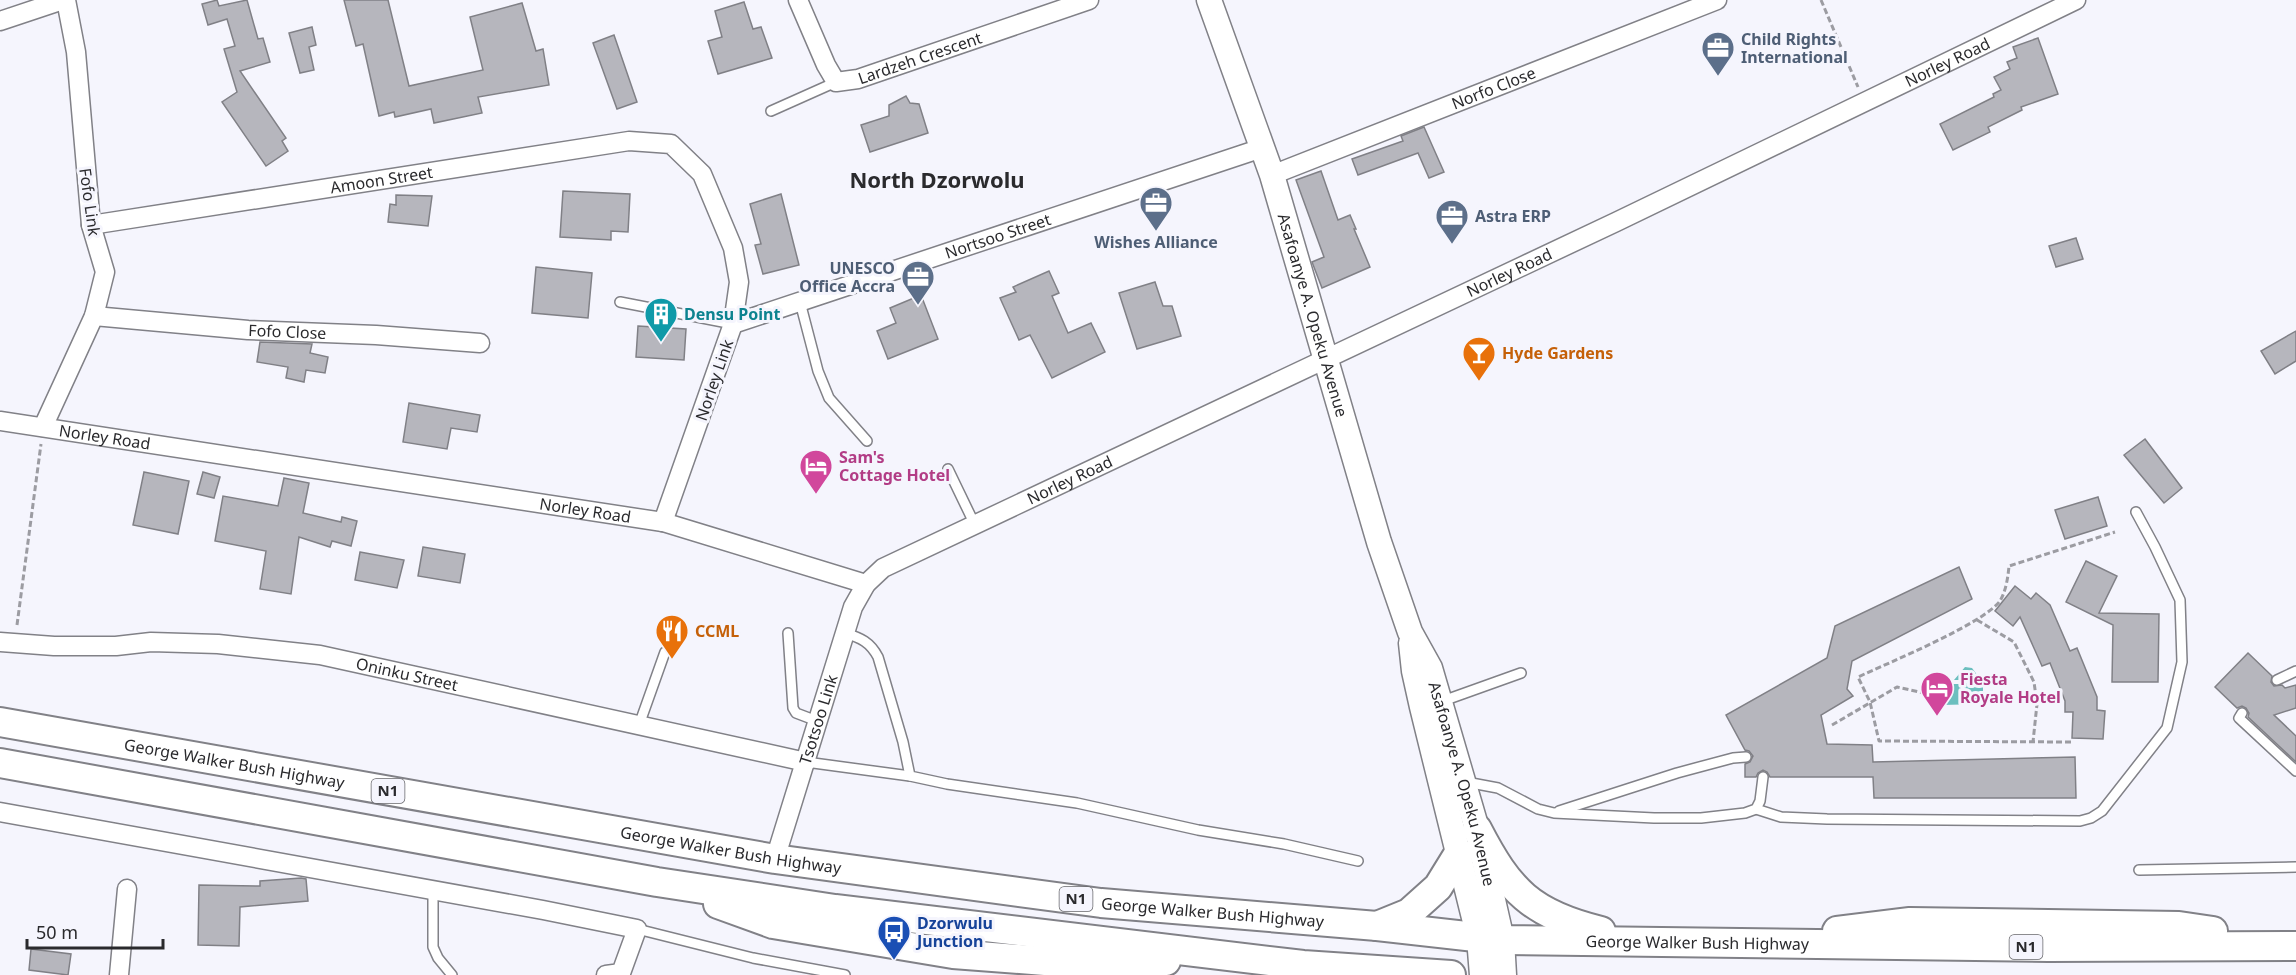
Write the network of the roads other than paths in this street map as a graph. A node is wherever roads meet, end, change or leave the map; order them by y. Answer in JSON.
{"nodes":[{"id":1,"x":65,"y":0,"type":"edge"},
{"id":2,"x":798,"y":0,"type":"edge"},
{"id":3,"x":1089,"y":0,"type":"edge"},
{"id":4,"x":1209,"y":0,"type":"edge"},
{"id":5,"x":1718,"y":0,"type":"edge"},
{"id":6,"x":2076,"y":0,"type":"edge"},
{"id":7,"x":0,"y":21,"type":"edge"},
{"id":8,"x":836,"y":82,"type":"junction"},
{"id":9,"x":771,"y":111,"type":"dead end"},
{"id":10,"x":672,"y":144,"type":"joint"},
{"id":11,"x":1262,"y":148,"type":"junction"},
{"id":12,"x":1272,"y":175,"type":"junction"},
{"id":13,"x":91,"y":225,"type":"junction"},
{"id":14,"x":620,"y":302,"type":"dead end"},
{"id":15,"x":800,"y":302,"type":"junction"},
{"id":16,"x":94,"y":316,"type":"junction"},
{"id":17,"x":733,"y":324,"type":"junction"},
{"id":18,"x":480,"y":343,"type":"dead end"},
{"id":19,"x":1325,"y":360,"type":"junction"},
{"id":20,"x":0,"y":421,"type":"edge"},
{"id":21,"x":43,"y":427,"type":"junction"},
{"id":22,"x":867,"y":441,"type":"dead end"},
{"id":23,"x":948,"y":469,"type":"dead end"},
{"id":24,"x":2136,"y":512,"type":"dead end"},
{"id":25,"x":663,"y":522,"type":"junction"},
{"id":26,"x":975,"y":525,"type":"junction"},
{"id":27,"x":866,"y":584,"type":"junction"},
{"id":28,"x":1410,"y":632,"type":"junction"},
{"id":29,"x":788,"y":633,"type":"dead end"},
{"id":30,"x":845,"y":633,"type":"junction"},
{"id":31,"x":7,"y":643,"type":"edge"},
{"id":32,"x":665,"y":652,"type":"dead end"},
{"id":33,"x":2296,"y":671,"type":"edge"},
{"id":34,"x":1521,"y":673,"type":"dead end"},
{"id":35,"x":2277,"y":680,"type":"dead end"},
{"id":36,"x":1440,"y":702,"type":"junction"},
{"id":37,"x":2242,"y":713,"type":"dead end"},
{"id":38,"x":0,"y":722,"type":"edge"},
{"id":39,"x":817,"y":722,"type":"junction"},
{"id":40,"x":639,"y":725,"type":"junction"},
{"id":41,"x":1746,"y":758,"type":"dead end"},
{"id":42,"x":806,"y":762,"type":"junction"},
{"id":43,"x":0,"y":763,"type":"edge"},
{"id":44,"x":2296,"y":771,"type":"edge"},
{"id":45,"x":910,"y":776,"type":"junction"},
{"id":46,"x":1763,"y":777,"type":"dead end"},
{"id":47,"x":1462,"y":781,"type":"junction"},
{"id":48,"x":1756,"y":809,"type":"junction"},
{"id":49,"x":0,"y":812,"type":"edge"},
{"id":50,"x":1554,"y":813,"type":"junction"},
{"id":51,"x":1477,"y":829,"type":"junction"},
{"id":52,"x":1459,"y":853,"type":"junction"},
{"id":53,"x":775,"y":859,"type":"junction"},
{"id":54,"x":1358,"y":861,"type":"dead end"},
{"id":55,"x":2296,"y":867,"type":"edge"},
{"id":56,"x":2139,"y":870,"type":"dead end"},
{"id":57,"x":127,"y":889,"type":"dead end"},
{"id":58,"x":433,"y":891,"type":"junction"},
{"id":59,"x":1377,"y":926,"type":"junction"},
{"id":60,"x":637,"y":929,"type":"junction"},
{"id":61,"x":1491,"y":939,"type":"junction"},
{"id":62,"x":1650,"y":943,"type":"junction"},
{"id":63,"x":2295,"y":946,"type":"edge"},
{"id":64,"x":1303,"y":964,"type":"junction"},
{"id":65,"x":119,"y":975,"type":"edge"},
{"id":66,"x":452,"y":975,"type":"edge"},
{"id":67,"x":620,"y":975,"type":"edge"},
{"id":68,"x":845,"y":975,"type":"edge"},
{"id":69,"x":1338,"y":975,"type":"edge"},
{"id":70,"x":1451,"y":975,"type":"edge"},
{"id":71,"x":1482,"y":975,"type":"edge"},
{"id":72,"x":1504,"y":975,"type":"edge"}],
"edges":[{"from":1,"to":7,"type":"street"},
{"from":1,"to":13,"type":"street","name":"Fofo Link"},
{"from":2,"to":8,"type":"street","name":"Lardzeh Crescent"},
{"from":3,"to":8,"type":"street","name":"Lardzeh Crescent"},
{"from":4,"to":11,"type":"main road","name":"Asafoanye A. Opeku Avenue"},
{"from":5,"to":12,"type":"street","name":"Norfo Close"},
{"from":6,"to":19,"type":"street","name":"Norley Road"},
{"from":8,"to":9,"type":"lane"},
{"from":10,"to":13,"type":"street","name":"Amoon Street"},
{"from":10,"to":17,"type":"street","name":"Norley Link"},
{"from":11,"to":12,"type":"main road","name":"Asafoanye A. Opeku Avenue"},
{"from":11,"to":15,"type":"street","name":"Nortsoo Street"},
{"from":12,"to":19,"type":"main road","name":"Asafoanye A. Opeku Avenue"},
{"from":13,"to":16,"type":"street","name":"Fofo Link"},
{"from":14,"to":17,"type":"lane"},
{"from":15,"to":17,"type":"street","name":"Nortsoo Street"},
{"from":15,"to":22,"type":"lane"},
{"from":16,"to":18,"type":"street","name":"Fofo Close"},
{"from":16,"to":21,"type":"street","name":"Fofo Link"},
{"from":17,"to":25,"type":"street","name":"Norley Link"},
{"from":19,"to":26,"type":"street","name":"Norley Road"},
{"from":19,"to":28,"type":"main road","name":"Asafoanye A. Opeku Avenue"},
{"from":20,"to":21,"type":"street","name":"Norley Road"},
{"from":21,"to":25,"type":"street","name":"Norley Road"},
{"from":23,"to":26,"type":"lane"},
{"from":24,"to":48,"type":"lane"},
{"from":25,"to":27,"type":"street","name":"Norley Road"},
{"from":26,"to":27,"type":"street","name":"Norley Road"},
{"from":27,"to":30,"type":"street","name":"Tsotsoo Link"},
{"from":28,"to":36,"type":"main road","name":"Asafoanye A. Opeku Avenue"},
{"from":28,"to":52,"type":"main road","name":"Asafoanye A. Opeku Avenue"},
{"from":29,"to":39,"type":"lane"},
{"from":30,"to":39,"type":"street","name":"Tsotsoo Link"},
{"from":30,"to":45,"type":"lane"},
{"from":31,"to":40,"type":"street","name":"Oninku Street"},
{"from":32,"to":40,"type":"lane"},
{"from":33,"to":35,"type":"lane"},
{"from":34,"to":36,"type":"lane"},
{"from":36,"to":47,"type":"main road","name":"Asafoanye A. Opeku Avenue"},
{"from":37,"to":44,"type":"lane"},
{"from":38,"to":53,"type":"highway","name":"George Walker Bush Highway","number":"N1"},
{"from":39,"to":42,"type":"street","name":"Tsotsoo Link"},
{"from":40,"to":42,"type":"street","name":"Oninku Street"},
{"from":41,"to":50,"type":"lane"},
{"from":42,"to":45,"type":"lane"},
{"from":42,"to":53,"type":"street","name":"Tsotsoo Link"},
{"from":43,"to":64,"type":"highway"},
{"from":45,"to":54,"type":"lane"},
{"from":46,"to":48,"type":"lane"},
{"from":47,"to":50,"type":"lane"},
{"from":47,"to":51,"type":"main road","name":"Asafoanye A. Opeku Avenue"},
{"from":48,"to":50,"type":"lane"},
{"from":49,"to":58,"type":"street"},
{"from":51,"to":61,"type":"main road","name":"Asafoanye A. Opeku Avenue"},
{"from":51,"to":62,"type":"highway"},
{"from":52,"to":59,"type":"highway"},
{"from":52,"to":61,"type":"main road","name":"Asafoanye A. Opeku Avenue"},
{"from":53,"to":59,"type":"highway","name":"George Walker Bush Highway","number":"N1"},
{"from":55,"to":56,"type":"lane"},
{"from":57,"to":65,"type":"street"},
{"from":58,"to":60,"type":"street"},
{"from":58,"to":66,"type":"lane"},
{"from":59,"to":61,"type":"highway","name":"George Walker Bush Highway","number":"N1"},
{"from":60,"to":67,"type":"street"},
{"from":60,"to":68,"type":"lane"},
{"from":61,"to":62,"type":"highway","name":"George Walker Bush Highway","number":"N1"},
{"from":61,"to":71,"type":"main road"},
{"from":61,"to":72,"type":"main road"},
{"from":62,"to":63,"type":"highway","name":"George Walker Bush Highway","number":"N1"},
{"from":64,"to":69,"type":"highway"},
{"from":64,"to":70,"type":"highway"}]}
